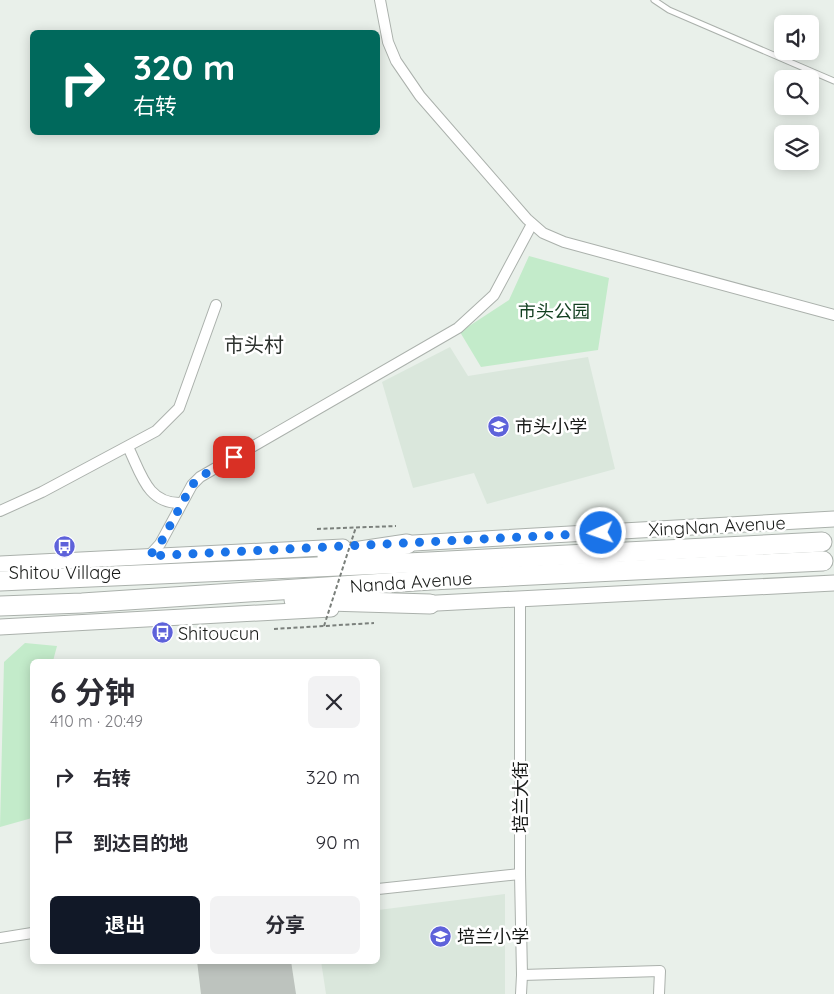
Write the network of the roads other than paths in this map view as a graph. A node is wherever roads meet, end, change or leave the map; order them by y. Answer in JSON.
{"nodes":[{"id":1,"x":380,"y":0,"type":"edge"},
{"id":2,"x":654,"y":0,"type":"edge"},
{"id":3,"x":834,"y":81,"type":"edge"},
{"id":4,"x":532,"y":224,"type":"junction"},
{"id":5,"x":216,"y":305,"type":"dead end"},
{"id":6,"x":834,"y":315,"type":"edge"},
{"id":7,"x":128,"y":447,"type":"junction"},
{"id":8,"x":181,"y":503,"type":"junction"},
{"id":9,"x":0,"y":511,"type":"edge"},
{"id":10,"x":834,"y":519,"type":"edge"},
{"id":11,"x":822,"y":542,"type":"dead end"},
{"id":12,"x":407,"y":544,"type":"junction"},
{"id":13,"x":149,"y":556,"type":"junction"},
{"id":14,"x":823,"y":560,"type":"dead end"},
{"id":15,"x":0,"y":564,"type":"edge"},
{"id":16,"x":230,"y":570,"type":"junction"},
{"id":17,"x":0,"y":581,"type":"edge"},
{"id":18,"x":834,"y":582,"type":"edge"},
{"id":19,"x":178,"y":597,"type":"junction"},
{"id":20,"x":520,"y":599,"type":"junction"},
{"id":21,"x":430,"y":604,"type":"junction"},
{"id":22,"x":0,"y":606,"type":"edge"},
{"id":23,"x":0,"y":626,"type":"edge"},
{"id":24,"x":520,"y":874,"type":"junction"},
{"id":25,"x":380,"y":889,"type":"edge"},
{"id":26,"x":30,"y":933,"type":"edge"},
{"id":27,"x":0,"y":937,"type":"edge"},
{"id":28,"x":522,"y":975,"type":"junction"},
{"id":29,"x":521,"y":994,"type":"edge"},
{"id":30,"x":659,"y":994,"type":"edge"}],
"edges":[{"from":1,"to":4,"type":"street"},
{"from":2,"to":3,"type":"lane"},
{"from":4,"to":6,"type":"street"},
{"from":4,"to":8,"type":"street"},
{"from":5,"to":7,"type":"street"},
{"from":7,"to":8,"type":"street"},
{"from":7,"to":9,"type":"street"},
{"from":8,"to":13,"type":"street"},
{"from":10,"to":12,"type":"main road","name":"XingNan Avenue"},
{"from":11,"to":16,"type":"highway","name":"Nanda Avenue"},
{"from":12,"to":13,"type":"main road","name":"XingNan Avenue"},
{"from":12,"to":16,"type":"highway"},
{"from":13,"to":15,"type":"main road","name":"XingNan Avenue"},
{"from":14,"to":19,"type":"highway","name":"Nanda Avenue"},
{"from":16,"to":17,"type":"highway","name":"Nanda Avenue"},
{"from":18,"to":20,"type":"main road"},
{"from":19,"to":21,"type":"highway"},
{"from":19,"to":22,"type":"highway","name":"Nanda Avenue"},
{"from":20,"to":21,"type":"main road"},
{"from":20,"to":24,"type":"street","name":"培兰大街"},
{"from":21,"to":23,"type":"main road"},
{"from":24,"to":25,"type":"street"},
{"from":24,"to":28,"type":"street","name":"培兰大街"},
{"from":26,"to":27,"type":"street"},
{"from":28,"to":29,"type":"street","name":"培兰大街"},
{"from":28,"to":30,"type":"street"}]}
